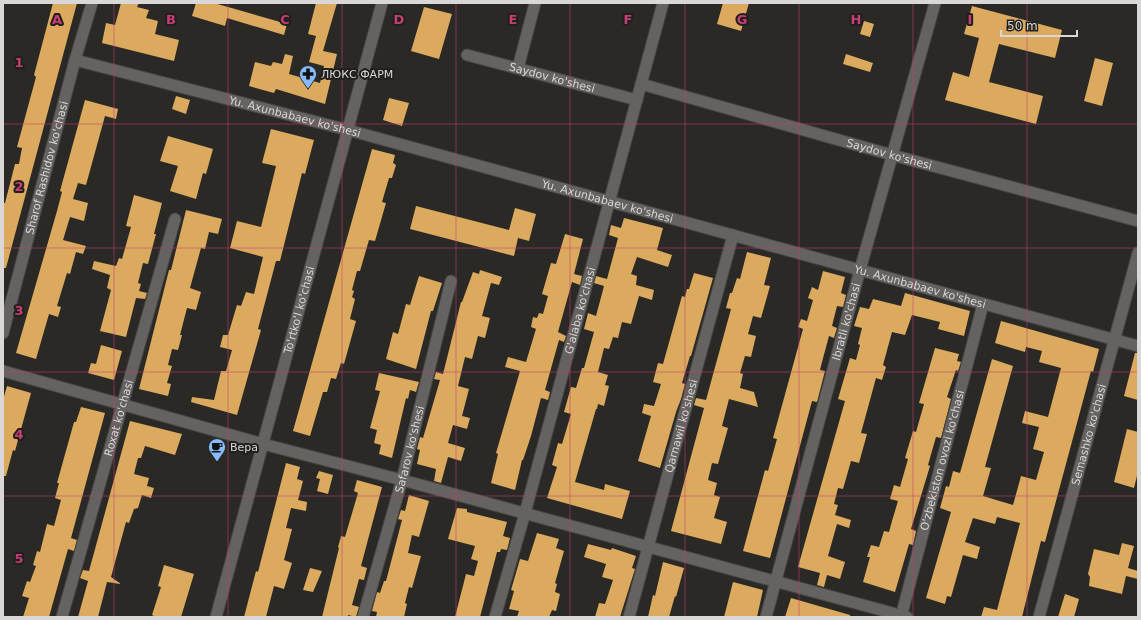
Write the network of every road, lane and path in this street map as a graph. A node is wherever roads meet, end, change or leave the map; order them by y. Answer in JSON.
{"nodes":[{"id":1,"x":92,"y":3,"type":"edge"},
{"id":2,"x":382,"y":3,"type":"edge"},
{"id":3,"x":535,"y":3,"type":"edge"},
{"id":4,"x":663,"y":3,"type":"edge"},
{"id":5,"x":935,"y":3,"type":"edge"},
{"id":6,"x":467,"y":55,"type":"dead end"},
{"id":7,"x":75,"y":60,"type":"junction"},
{"id":8,"x":518,"y":68,"type":"junction"},
{"id":9,"x":641,"y":84,"type":"junction"},
{"id":10,"x":636,"y":100,"type":"junction"},
{"id":11,"x":348,"y":130,"type":"junction"},
{"id":12,"x":892,"y":155,"type":"junction"},
{"id":13,"x":609,"y":201,"type":"junction"},
{"id":14,"x":174,"y":220,"type":"dead end"},
{"id":15,"x":1138,"y":221,"type":"edge"},
{"id":16,"x":733,"y":235,"type":"junction"},
{"id":17,"x":1138,"y":253,"type":"edge"},
{"id":18,"x":860,"y":270,"type":"junction"},
{"id":19,"x":451,"y":281,"type":"dead end"},
{"id":20,"x":983,"y":304,"type":"junction"},
{"id":21,"x":3,"y":333,"type":"edge"},
{"id":22,"x":1115,"y":340,"type":"junction"},
{"id":23,"x":1138,"y":346,"type":"edge"},
{"id":24,"x":3,"y":371,"type":"edge"},
{"id":25,"x":123,"y":404,"type":"junction"},
{"id":26,"x":263,"y":444,"type":"junction"},
{"id":27,"x":402,"y":480,"type":"junction"},
{"id":28,"x":525,"y":514,"type":"junction"},
{"id":29,"x":648,"y":547,"type":"junction"},
{"id":30,"x":776,"y":582,"type":"junction"},
{"id":31,"x":903,"y":616,"type":"edge"},
{"id":32,"x":62,"y":617,"type":"edge"},
{"id":33,"x":216,"y":617,"type":"edge"},
{"id":34,"x":363,"y":617,"type":"edge"},
{"id":35,"x":494,"y":617,"type":"edge"},
{"id":36,"x":629,"y":617,"type":"edge"},
{"id":37,"x":766,"y":617,"type":"edge"},
{"id":38,"x":1039,"y":617,"type":"edge"}],
"edges":[{"from":1,"to":7,"type":"street","name":"Sharof Rashidov ko'chasi"},
{"from":2,"to":11,"type":"street","name":"To'rtko'l ko'chasi"},
{"from":3,"to":8,"type":"street"},
{"from":4,"to":9,"type":"street","name":"G'alaba ko'chasi"},
{"from":5,"to":12,"type":"street","name":"Ibratli ko'chasi"},
{"from":6,"to":8,"type":"street","name":"Saydov ko'shesi"},
{"from":7,"to":11,"type":"street","name":"Yu. Axunbabaev ko'shesi"},
{"from":7,"to":21,"type":"street","name":"Sharof Rashidov ko'chasi"},
{"from":8,"to":10,"type":"street","name":"Saydov ko'shesi"},
{"from":9,"to":10,"type":"street","name":"G'alaba ko'chasi"},
{"from":9,"to":12,"type":"street","name":"Saydov ko'shesi"},
{"from":10,"to":13,"type":"street","name":"G'alaba ko'chasi"},
{"from":11,"to":13,"type":"street","name":"Yu. Axunbabaev ko'shesi"},
{"from":11,"to":26,"type":"street","name":"To'rtko'l ko'chasi"},
{"from":12,"to":15,"type":"street","name":"Saydov ko'shesi"},
{"from":12,"to":18,"type":"street","name":"Ibratli ko'chasi"},
{"from":13,"to":16,"type":"street","name":"Yu. Axunbabaev ko'shesi"},
{"from":13,"to":28,"type":"street","name":"G'alaba ko'chasi"},
{"from":14,"to":25,"type":"street","name":"Roxat ko'chasi"},
{"from":16,"to":18,"type":"street","name":"Yu. Axunbabaev ko'shesi"},
{"from":16,"to":29,"type":"street","name":"Qarnawil ko'shesi"},
{"from":17,"to":22,"type":"street","name":"Semashko ko'chasi"},
{"from":18,"to":20,"type":"street","name":"Yu. Axunbabaev ko'shesi"},
{"from":18,"to":30,"type":"street","name":"Ibratli ko'chasi"},
{"from":19,"to":27,"type":"street","name":"Safarov ko'shesi"},
{"from":20,"to":22,"type":"street","name":"Yu. Axunbabaev ko'shesi"},
{"from":20,"to":31,"type":"street","name":"O'zbekiston ovozi ko'chasi"},
{"from":22,"to":23,"type":"street","name":"Yu. Axunbabaev ko'shesi"},
{"from":22,"to":38,"type":"street","name":"Semashko ko'chasi"},
{"from":24,"to":25,"type":"street"},
{"from":25,"to":26,"type":"street"},
{"from":25,"to":32,"type":"street","name":"Roxat ko'chasi"},
{"from":26,"to":27,"type":"street"},
{"from":26,"to":33,"type":"street","name":"To'rtko'l ko'chasi"},
{"from":27,"to":28,"type":"street"},
{"from":27,"to":34,"type":"street","name":"Safarov ko'shesi"},
{"from":28,"to":29,"type":"street"},
{"from":28,"to":35,"type":"street","name":"G'alaba ko'chasi"},
{"from":29,"to":30,"type":"street"},
{"from":29,"to":36,"type":"street","name":"Qarnawil ko'shesi"},
{"from":30,"to":31,"type":"street"},
{"from":30,"to":37,"type":"street","name":"Ibratli ko'chasi"}]}
